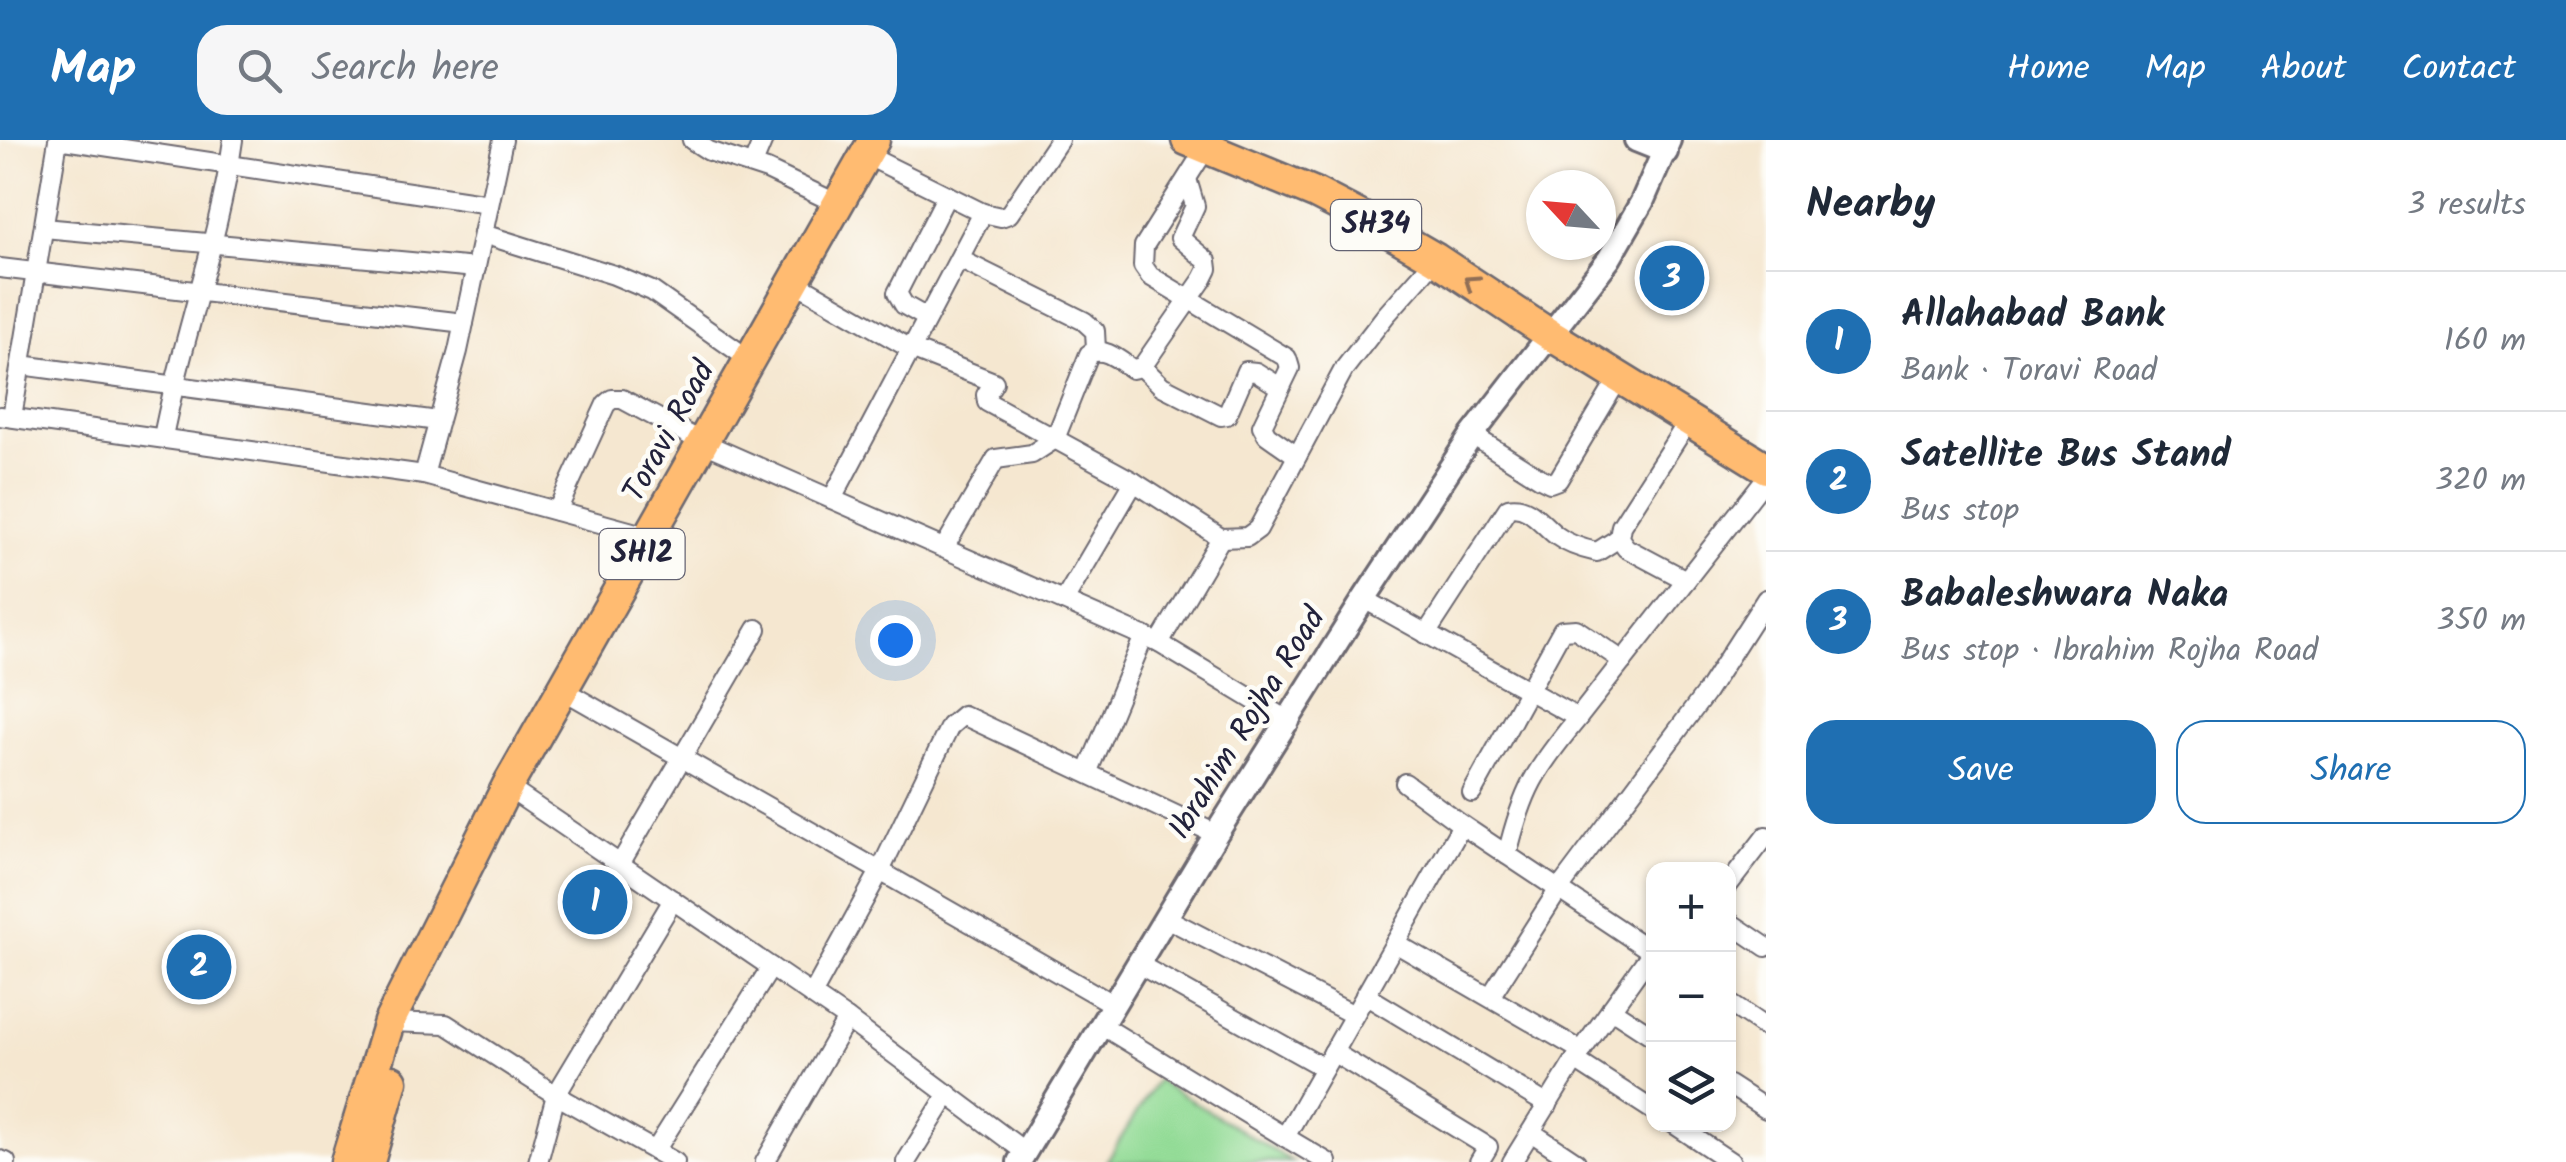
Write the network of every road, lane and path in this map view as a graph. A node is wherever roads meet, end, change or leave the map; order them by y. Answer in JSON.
{"nodes":[{"id":1,"x":61,"y":140,"type":"edge"},
{"id":2,"x":233,"y":140,"type":"edge"},
{"id":3,"x":503,"y":140,"type":"edge"},
{"id":4,"x":692,"y":140,"type":"edge"},
{"id":5,"x":763,"y":140,"type":"edge"},
{"id":6,"x":1059,"y":140,"type":"edge"},
{"id":7,"x":1636,"y":140,"type":"edge"},
{"id":8,"x":1196,"y":144,"type":"edge"},
{"id":9,"x":1667,"y":146,"type":"edge"},
{"id":10,"x":870,"y":147,"type":"edge"},
{"id":11,"x":754,"y":164,"type":"junction"},
{"id":12,"x":230,"y":165,"type":"junction"},
{"id":13,"x":1187,"y":179,"type":"junction"},
{"id":14,"x":947,"y":195,"type":"junction"},
{"id":15,"x":490,"y":204,"type":"junction"},
{"id":16,"x":838,"y":204,"type":"junction"},
{"id":17,"x":982,"y":212,"type":"junction"},
{"id":18,"x":44,"y":228,"type":"junction"},
{"id":19,"x":483,"y":234,"type":"junction"},
{"id":20,"x":214,"y":243,"type":"junction"},
{"id":21,"x":958,"y":259,"type":"junction"},
{"id":22,"x":1436,"y":259,"type":"junction"},
{"id":23,"x":0,"y":268,"type":"edge"},
{"id":24,"x":476,"y":268,"type":"junction"},
{"id":25,"x":36,"y":273,"type":"junction"},
{"id":26,"x":794,"y":281,"type":"junction"},
{"id":27,"x":201,"y":292,"type":"junction"},
{"id":28,"x":1188,"y":300,"type":"junction"},
{"id":29,"x":927,"y":318,"type":"junction"},
{"id":30,"x":464,"y":323,"type":"junction"},
{"id":31,"x":1552,"y":336,"type":"junction"},
{"id":32,"x":911,"y":349,"type":"junction"},
{"id":33,"x":1096,"y":350,"type":"junction"},
{"id":34,"x":750,"y":360,"type":"junction"},
{"id":35,"x":20,"y":364,"type":"junction"},
{"id":36,"x":1142,"y":367,"type":"junction"},
{"id":37,"x":1620,"y":376,"type":"junction"},
{"id":38,"x":173,"y":385,"type":"junction"},
{"id":39,"x":1280,"y":387,"type":"junction"},
{"id":40,"x":6,"y":417,"type":"edge"},
{"id":41,"x":438,"y":420,"type":"junction"},
{"id":42,"x":1689,"y":420,"type":"junction"},
{"id":43,"x":1472,"y":436,"type":"junction"},
{"id":44,"x":163,"y":437,"type":"junction"},
{"id":45,"x":1055,"y":439,"type":"junction"},
{"id":46,"x":704,"y":442,"type":"junction"},
{"id":47,"x":1297,"y":456,"type":"junction"},
{"id":48,"x":1766,"y":468,"type":"edge"},
{"id":49,"x":424,"y":475,"type":"junction"},
{"id":50,"x":1766,"y":478,"type":"edge"},
{"id":51,"x":1134,"y":482,"type":"junction"},
{"id":52,"x":832,"y":499,"type":"junction"},
{"id":53,"x":557,"y":510,"type":"junction"},
{"id":54,"x":652,"y":537,"type":"junction"},
{"id":55,"x":1221,"y":538,"type":"junction"},
{"id":56,"x":1619,"y":538,"type":"junction"},
{"id":57,"x":944,"y":548,"type":"junction"},
{"id":58,"x":1686,"y":580,"type":"junction"},
{"id":59,"x":1364,"y":599,"type":"junction"},
{"id":60,"x":1766,"y":599,"type":"edge"},
{"id":61,"x":1064,"y":601,"type":"junction"},
{"id":62,"x":757,"y":629,"type":"dead end"},
{"id":63,"x":1426,"y":634,"type":"junction"},
{"id":64,"x":1152,"y":639,"type":"junction"},
{"id":65,"x":1623,"y":661,"type":"junction"},
{"id":66,"x":563,"y":690,"type":"junction"},
{"id":67,"x":1527,"y":690,"type":"junction"},
{"id":68,"x":1578,"y":718,"type":"junction"},
{"id":69,"x":1290,"y":722,"type":"junction"},
{"id":70,"x":684,"y":759,"type":"junction"},
{"id":71,"x":1088,"y":771,"type":"junction"},
{"id":72,"x":1406,"y":783,"type":"dead end"},
{"id":73,"x":507,"y":787,"type":"junction"},
{"id":74,"x":1472,"y":793,"type":"dead end"},
{"id":75,"x":1462,"y":825,"type":"junction"},
{"id":76,"x":1216,"y":834,"type":"junction"},
{"id":77,"x":1766,"y":836,"type":"edge"},
{"id":78,"x":1507,"y":855,"type":"junction"},
{"id":79,"x":620,"y":864,"type":"junction"},
{"id":80,"x":880,"y":871,"type":"junction"},
{"id":81,"x":1736,"y":874,"type":"edge"},
{"id":82,"x":1559,"y":889,"type":"junction"},
{"id":83,"x":673,"y":900,"type":"junction"},
{"id":84,"x":1166,"y":918,"type":"junction"},
{"id":85,"x":1736,"y":927,"type":"edge"},
{"id":86,"x":1395,"y":942,"type":"junction"},
{"id":87,"x":1646,"y":946,"type":"edge"},
{"id":88,"x":1766,"y":947,"type":"edge"},
{"id":89,"x":1652,"y":952,"type":"edge"},
{"id":90,"x":1138,"y":964,"type":"junction"},
{"id":91,"x":771,"y":967,"type":"junction"},
{"id":92,"x":812,"y":995,"type":"junction"},
{"id":93,"x":1365,"y":996,"type":"junction"},
{"id":94,"x":1490,"y":998,"type":"junction"},
{"id":95,"x":1736,"y":1008,"type":"edge"},
{"id":96,"x":1610,"y":1009,"type":"junction"},
{"id":97,"x":1107,"y":1015,"type":"junction"},
{"id":98,"x":1354,"y":1015,"type":"junction"},
{"id":99,"x":846,"y":1018,"type":"junction"},
{"id":100,"x":399,"y":1023,"type":"junction"},
{"id":101,"x":1766,"y":1028,"type":"edge"},
{"id":102,"x":1646,"y":1032,"type":"edge"},
{"id":103,"x":1579,"y":1056,"type":"junction"},
{"id":104,"x":1329,"y":1060,"type":"junction"},
{"id":105,"x":1736,"y":1090,"type":"edge"},
{"id":106,"x":948,"y":1094,"type":"junction"},
{"id":107,"x":556,"y":1095,"type":"junction"},
{"id":108,"x":1548,"y":1104,"type":"junction"},
{"id":109,"x":1646,"y":1105,"type":"edge"},
{"id":110,"x":1766,"y":1109,"type":"edge"},
{"id":111,"x":1530,"y":1132,"type":"junction"},
{"id":112,"x":1686,"y":1132,"type":"edge"},
{"id":113,"x":1285,"y":1137,"type":"junction"},
{"id":114,"x":655,"y":1151,"type":"junction"},
{"id":115,"x":1022,"y":1157,"type":"edge"},
{"id":116,"x":346,"y":1162,"type":"edge"},
{"id":117,"x":370,"y":1162,"type":"edge"},
{"id":118,"x":538,"y":1162,"type":"edge"},
{"id":119,"x":675,"y":1162,"type":"edge"},
{"id":120,"x":765,"y":1162,"type":"edge"},
{"id":121,"x":906,"y":1162,"type":"edge"},
{"id":122,"x":1327,"y":1162,"type":"edge"},
{"id":123,"x":1479,"y":1162,"type":"edge"},
{"id":124,"x":1512,"y":1162,"type":"edge"},
{"id":125,"x":1576,"y":1162,"type":"edge"},
{"id":126,"x":1731,"y":1162,"type":"edge"}],
"edges":[{"from":1,"to":12,"type":"street"},
{"from":1,"to":18,"type":"street"},
{"from":2,"to":12,"type":"street"},
{"from":3,"to":15,"type":"street"},
{"from":4,"to":11,"type":"street"},
{"from":5,"to":11,"type":"street"},
{"from":6,"to":17,"type":"street"},
{"from":7,"to":9,"type":"street"},
{"from":8,"to":13,"type":"street"},
{"from":8,"to":22,"type":"main road","number":"SH34"},
{"from":9,"to":31,"type":"street","name":"Ibrahim Rojha Road"},
{"from":10,"to":14,"type":"street"},
{"from":10,"to":16,"type":"main road","name":"Toravi Road","number":"SH12"},
{"from":11,"to":16,"type":"street"},
{"from":12,"to":15,"type":"street"},
{"from":12,"to":20,"type":"street"},
{"from":13,"to":28,"type":"street"},
{"from":13,"to":28,"type":"street"},
{"from":14,"to":17,"type":"street"},
{"from":14,"to":29,"type":"street"},
{"from":15,"to":19,"type":"street"},
{"from":16,"to":26,"type":"main road","name":"Toravi Road","number":"SH12"},
{"from":17,"to":21,"type":"street"},
{"from":18,"to":20,"type":"street"},
{"from":18,"to":25,"type":"street"},
{"from":19,"to":24,"type":"street"},
{"from":19,"to":34,"type":"street"},
{"from":20,"to":24,"type":"street"},
{"from":20,"to":27,"type":"street"},
{"from":21,"to":29,"type":"street"},
{"from":21,"to":33,"type":"street"},
{"from":31,"to":22,"type":"main road","number":"SH34","one_way":true},
{"from":22,"to":47,"type":"street"},
{"from":23,"to":25,"type":"street"},
{"from":24,"to":30,"type":"street"},
{"from":25,"to":27,"type":"street"},
{"from":25,"to":35,"type":"street"},
{"from":26,"to":32,"type":"street"},
{"from":26,"to":34,"type":"main road","name":"Toravi Road","number":"SH12"},
{"from":27,"to":30,"type":"street"},
{"from":27,"to":38,"type":"street"},
{"from":28,"to":36,"type":"street"},
{"from":28,"to":39,"type":"street"},
{"from":29,"to":32,"type":"street"},
{"from":30,"to":41,"type":"street"},
{"from":31,"to":37,"type":"main road","number":"SH34"},
{"from":31,"to":43,"type":"street","name":"Ibrahim Rojha Road"},
{"from":32,"to":45,"type":"street"},
{"from":32,"to":52,"type":"street"},
{"from":33,"to":36,"type":"street"},
{"from":33,"to":45,"type":"street"},
{"from":34,"to":46,"type":"main road","name":"Toravi Road","number":"SH12"},
{"from":35,"to":38,"type":"street"},
{"from":35,"to":40,"type":"street"},
{"from":36,"to":39,"type":"street"},
{"from":37,"to":42,"type":"main road","number":"SH34"},
{"from":37,"to":43,"type":"street"},
{"from":38,"to":41,"type":"street"},
{"from":38,"to":44,"type":"street"},
{"from":39,"to":47,"type":"street"},
{"from":40,"to":44,"type":"street"},
{"from":41,"to":49,"type":"street"},
{"from":42,"to":48,"type":"main road","number":"SH34"},
{"from":42,"to":56,"type":"street"},
{"from":43,"to":59,"type":"street","name":"Ibrahim Rojha Road"},
{"from":44,"to":49,"type":"street"},
{"from":45,"to":51,"type":"street"},
{"from":45,"to":57,"type":"street"},
{"from":46,"to":52,"type":"street"},
{"from":46,"to":53,"type":"street"},
{"from":46,"to":54,"type":"main road","name":"Toravi Road","number":"SH12"},
{"from":47,"to":55,"type":"street"},
{"from":49,"to":53,"type":"street"},
{"from":50,"to":58,"type":"street"},
{"from":51,"to":55,"type":"street"},
{"from":51,"to":61,"type":"street"},
{"from":52,"to":57,"type":"street"},
{"from":53,"to":54,"type":"street"},
{"from":54,"to":66,"type":"main road","name":"Toravi Road","number":"SH12"},
{"from":55,"to":64,"type":"street"},
{"from":56,"to":58,"type":"street"},
{"from":56,"to":63,"type":"street"},
{"from":57,"to":61,"type":"street"},
{"from":58,"to":65,"type":"street"},
{"from":59,"to":63,"type":"street"},
{"from":59,"to":69,"type":"street","name":"Ibrahim Rojha Road"},
{"from":60,"to":82,"type":"street"},
{"from":61,"to":64,"type":"street"},
{"from":62,"to":70,"type":"street"},
{"from":63,"to":67,"type":"street"},
{"from":64,"to":69,"type":"street"},
{"from":64,"to":71,"type":"street"},
{"from":65,"to":67,"type":"street"},
{"from":65,"to":68,"type":"street"},
{"from":66,"to":70,"type":"street"},
{"from":66,"to":73,"type":"main road","name":"Toravi Road","number":"SH12"},
{"from":67,"to":68,"type":"street"},
{"from":67,"to":74,"type":"street"},
{"from":68,"to":78,"type":"street"},
{"from":69,"to":76,"type":"street","name":"Ibrahim Rojha Road"},
{"from":70,"to":79,"type":"street"},
{"from":70,"to":80,"type":"street"},
{"from":71,"to":76,"type":"street"},
{"from":71,"to":80,"type":"street"},
{"from":72,"to":75,"type":"street"},
{"from":73,"to":79,"type":"street"},
{"from":73,"to":100,"type":"main road","name":"Toravi Road","number":"SH12"},
{"from":75,"to":78,"type":"street"},
{"from":75,"to":86,"type":"street"},
{"from":76,"to":84,"type":"street","name":"Ibrahim Rojha Road"},
{"from":77,"to":81,"type":"street"},
{"from":78,"to":82,"type":"street"},
{"from":79,"to":83,"type":"street"},
{"from":80,"to":92,"type":"street"},
{"from":80,"to":97,"type":"street"},
{"from":82,"to":87,"type":"street"},
{"from":82,"to":94,"type":"street"},
{"from":83,"to":91,"type":"street"},
{"from":83,"to":107,"type":"street"},
{"from":84,"to":90,"type":"street","name":"Ibrahim Rojha Road"},
{"from":84,"to":98,"type":"street"},
{"from":85,"to":88,"type":"street"},
{"from":86,"to":93,"type":"street"},
{"from":86,"to":94,"type":"street"},
{"from":89,"to":96,"type":"street"},
{"from":90,"to":97,"type":"street","name":"Ibrahim Rojha Road"},
{"from":90,"to":104,"type":"street"},
{"from":91,"to":92,"type":"street"},
{"from":91,"to":114,"type":"street"},
{"from":92,"to":99,"type":"street"},
{"from":93,"to":98,"type":"street"},
{"from":93,"to":108,"type":"street"},
{"from":94,"to":103,"type":"street"},
{"from":95,"to":101,"type":"street"},
{"from":96,"to":102,"type":"street"},
{"from":96,"to":103,"type":"street"},
{"from":97,"to":113,"type":"street"},
{"from":97,"to":115,"type":"street","name":"Ibrahim Rojha Road"},
{"from":98,"to":104,"type":"street"},
{"from":99,"to":106,"type":"street"},
{"from":99,"to":120,"type":"street"},
{"from":100,"to":107,"type":"street"},
{"from":100,"to":116,"type":"main road","name":"Toravi Road","number":"SH12"},
{"from":100,"to":117,"type":"main road","name":"Toravi Road","number":"SH12"},
{"from":103,"to":108,"type":"street"},
{"from":103,"to":109,"type":"street"},
{"from":104,"to":113,"type":"street"},
{"from":104,"to":123,"type":"street"},
{"from":105,"to":110,"type":"street"},
{"from":106,"to":115,"type":"street"},
{"from":106,"to":121,"type":"street"},
{"from":107,"to":114,"type":"street"},
{"from":107,"to":118,"type":"street"},
{"from":108,"to":111,"type":"street"},
{"from":111,"to":124,"type":"street"},
{"from":111,"to":125,"type":"street"},
{"from":112,"to":126,"type":"street"},
{"from":113,"to":122,"type":"street"},
{"from":114,"to":119,"type":"street"}]}
